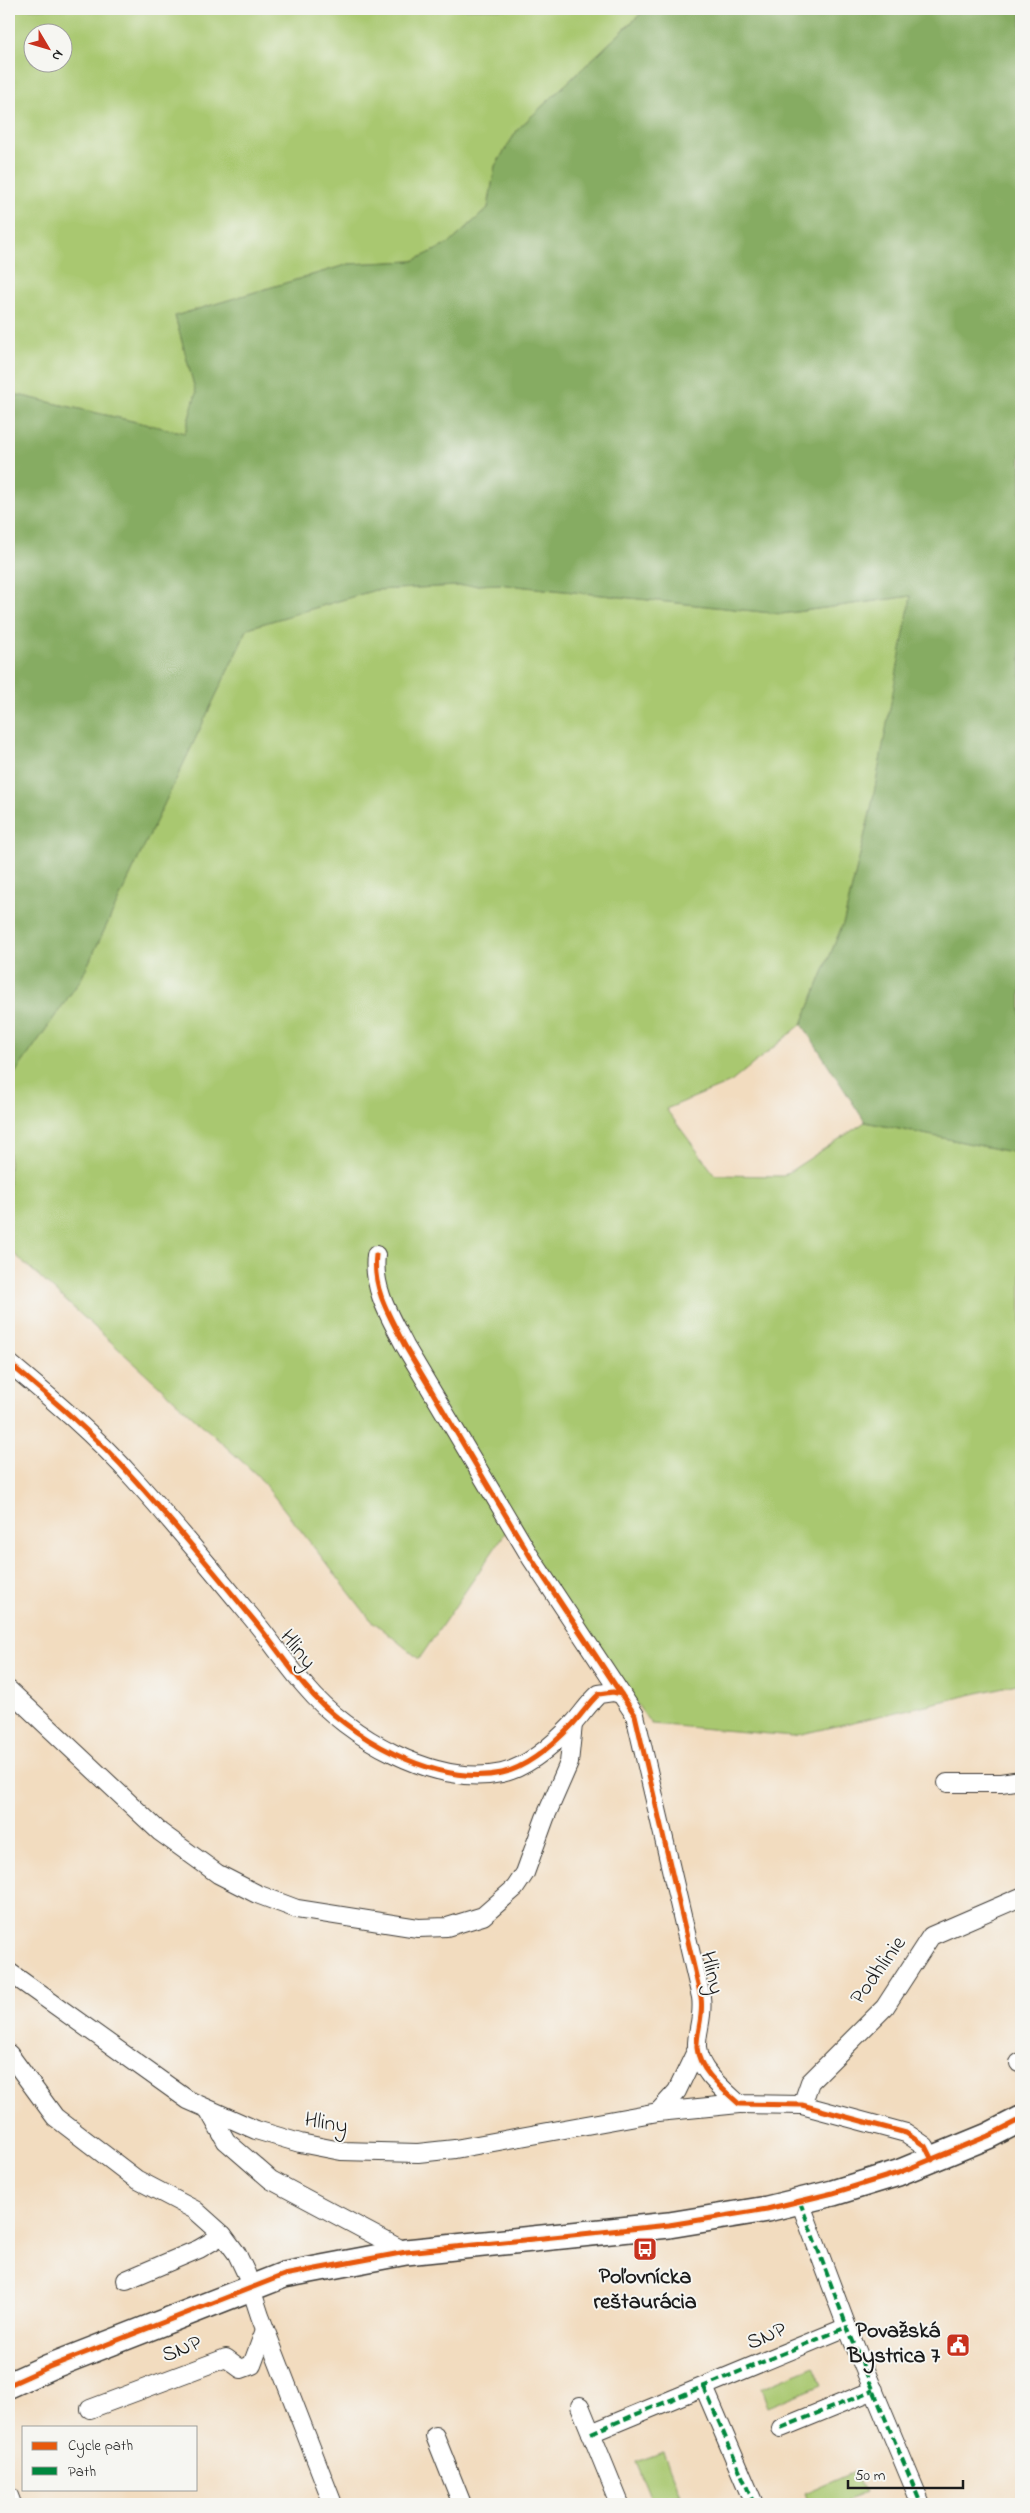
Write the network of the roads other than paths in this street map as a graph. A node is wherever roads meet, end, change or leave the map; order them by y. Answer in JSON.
{"nodes":[{"id":1,"x":376,"y":1256,"type":"dead end"},
{"id":2,"x":9,"y":1363,"type":"edge"},
{"id":3,"x":9,"y":1690,"type":"edge"},
{"id":4,"x":621,"y":1694,"type":"junction"},
{"id":5,"x":573,"y":1724,"type":"junction"},
{"id":6,"x":1021,"y":1780,"type":"edge"},
{"id":7,"x":947,"y":1783,"type":"dead end"},
{"id":8,"x":1021,"y":1897,"type":"edge"},
{"id":9,"x":9,"y":1972,"type":"edge"},
{"id":10,"x":697,"y":2049,"type":"junction"},
{"id":11,"x":9,"y":2054,"type":"edge"},
{"id":12,"x":739,"y":2104,"type":"junction"},
{"id":13,"x":802,"y":2105,"type":"junction"},
{"id":14,"x":209,"y":2111,"type":"junction"},
{"id":15,"x":658,"y":2112,"type":"junction"},
{"id":16,"x":1021,"y":2120,"type":"edge"},
{"id":17,"x":932,"y":2160,"type":"junction"},
{"id":18,"x":800,"y":2202,"type":"junction"},
{"id":19,"x":223,"y":2235,"type":"junction"},
{"id":20,"x":406,"y":2252,"type":"junction"},
{"id":21,"x":126,"y":2280,"type":"dead end"},
{"id":22,"x":252,"y":2287,"type":"junction"},
{"id":23,"x":847,"y":2327,"type":"junction"},
{"id":24,"x":265,"y":2330,"type":"junction"},
{"id":25,"x":9,"y":2385,"type":"edge"},
{"id":26,"x":704,"y":2387,"type":"junction"},
{"id":27,"x":874,"y":2390,"type":"junction"},
{"id":28,"x":580,"y":2406,"type":"dead end"},
{"id":29,"x":90,"y":2409,"type":"dead end"},
{"id":30,"x":781,"y":2428,"type":"dead end"},
{"id":31,"x":591,"y":2432,"type":"junction"},
{"id":32,"x":435,"y":2436,"type":"dead end"},
{"id":33,"x":9,"y":2496,"type":"edge"},
{"id":34,"x":12,"y":2504,"type":"edge"},
{"id":35,"x":333,"y":2504,"type":"edge"},
{"id":36,"x":462,"y":2504,"type":"edge"},
{"id":37,"x":620,"y":2504,"type":"edge"},
{"id":38,"x":754,"y":2504,"type":"edge"},
{"id":39,"x":921,"y":2504,"type":"edge"}],
"edges":[{"from":1,"to":4,"type":"street","name":"Hliny"},
{"from":2,"to":5,"type":"street","name":"Hliny"},
{"from":3,"to":5,"type":"street"},
{"from":4,"to":5,"type":"street","name":"Hliny"},
{"from":4,"to":10,"type":"street","name":"Hliny"},
{"from":6,"to":7,"type":"street"},
{"from":8,"to":13,"type":"street","name":"Podhlinie"},
{"from":9,"to":14,"type":"street","name":"Hliny"},
{"from":10,"to":12,"type":"street"},
{"from":10,"to":15,"type":"street","name":"Hliny"},
{"from":11,"to":19,"type":"street"},
{"from":12,"to":13,"type":"street","name":"Hliny"},
{"from":12,"to":15,"type":"street","name":"Hliny"},
{"from":13,"to":17,"type":"street","name":"Hliny"},
{"from":14,"to":15,"type":"street","name":"Hliny"},
{"from":14,"to":20,"type":"street"},
{"from":16,"to":17,"type":"main road"},
{"from":17,"to":18,"type":"main road"},
{"from":18,"to":20,"type":"main road"},
{"from":18,"to":23,"type":"street"},
{"from":19,"to":21,"type":"street"},
{"from":19,"to":22,"type":"street"},
{"from":20,"to":22,"type":"main road"},
{"from":22,"to":24,"type":"street"},
{"from":22,"to":25,"type":"main road"},
{"from":23,"to":26,"type":"street","name":"SNP"},
{"from":23,"to":27,"type":"street"},
{"from":24,"to":29,"type":"street","name":"SNP"},
{"from":24,"to":35,"type":"street"},
{"from":26,"to":31,"type":"street","name":"SNP"},
{"from":26,"to":38,"type":"street"},
{"from":27,"to":30,"type":"street"},
{"from":27,"to":39,"type":"street"},
{"from":28,"to":31,"type":"street"},
{"from":31,"to":37,"type":"street"},
{"from":32,"to":36,"type":"street"},
{"from":33,"to":34,"type":"street"}]}
